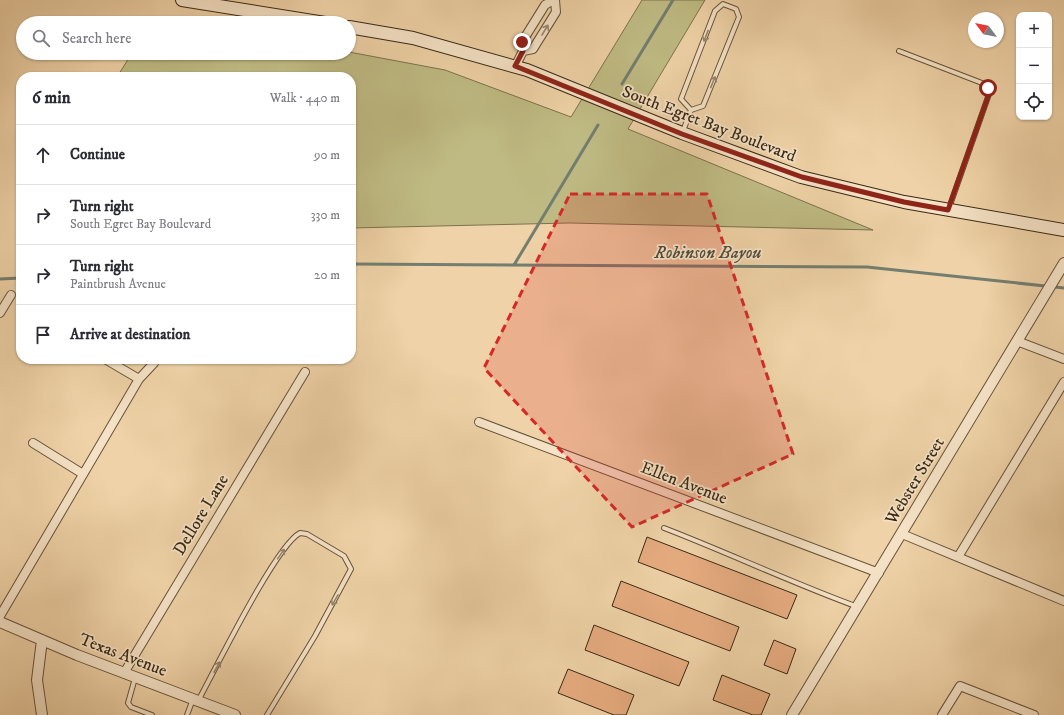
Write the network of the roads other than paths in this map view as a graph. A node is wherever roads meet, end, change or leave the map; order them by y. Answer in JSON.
{"nodes":[{"id":1,"x":182,"y":0,"type":"edge"},
{"id":2,"x":554,"y":0,"type":"edge"},
{"id":3,"x":199,"y":1,"type":"edge"},
{"id":4,"x":285,"y":16,"type":"edge"},
{"id":5,"x":356,"y":28,"type":"edge"},
{"id":6,"x":523,"y":51,"type":"junction"},
{"id":7,"x":899,"y":51,"type":"dead end"},
{"id":8,"x":515,"y":66,"type":"junction"},
{"id":9,"x":691,"y":110,"type":"junction"},
{"id":10,"x":682,"y":134,"type":"junction"},
{"id":11,"x":948,"y":210,"type":"junction"},
{"id":12,"x":1064,"y":230,"type":"edge"},
{"id":13,"x":1064,"y":264,"type":"edge"},
{"id":14,"x":11,"y":295,"type":"dead end"},
{"id":15,"x":0,"y":313,"type":"edge"},
{"id":16,"x":1017,"y":341,"type":"junction"},
{"id":17,"x":1064,"y":359,"type":"edge"},
{"id":18,"x":114,"y":364,"type":"edge"},
{"id":19,"x":153,"y":364,"type":"edge"},
{"id":20,"x":305,"y":372,"type":"dead end"},
{"id":21,"x":139,"y":379,"type":"junction"},
{"id":22,"x":1064,"y":382,"type":"edge"},
{"id":23,"x":479,"y":422,"type":"dead end"},
{"id":24,"x":34,"y":443,"type":"dead end"},
{"id":25,"x":83,"y":474,"type":"junction"},
{"id":26,"x":664,"y":528,"type":"dead end"},
{"id":27,"x":902,"y":534,"type":"junction"},
{"id":28,"x":958,"y":557,"type":"junction"},
{"id":29,"x":879,"y":573,"type":"junction"},
{"id":30,"x":1064,"y":601,"type":"edge"},
{"id":31,"x":858,"y":607,"type":"junction"},
{"id":32,"x":0,"y":616,"type":"edge"},
{"id":33,"x":0,"y":622,"type":"edge"},
{"id":34,"x":42,"y":640,"type":"junction"},
{"id":35,"x":124,"y":673,"type":"junction"},
{"id":36,"x":135,"y":677,"type":"junction"},
{"id":37,"x":196,"y":700,"type":"junction"},
{"id":38,"x":42,"y":715,"type":"edge"},
{"id":39,"x":152,"y":715,"type":"edge"},
{"id":40,"x":187,"y":715,"type":"edge"},
{"id":41,"x":235,"y":715,"type":"edge"},
{"id":42,"x":267,"y":715,"type":"edge"},
{"id":43,"x":792,"y":715,"type":"edge"},
{"id":44,"x":942,"y":715,"type":"edge"},
{"id":45,"x":1034,"y":715,"type":"edge"}],
"edges":[{"from":1,"to":3,"type":"main road"},
{"from":2,"to":6,"type":"street"},
{"from":6,"to":2,"type":"street","one_way":true},
{"from":3,"to":4,"type":"main road"},
{"from":5,"to":8,"type":"main road","name":"South Egret Bay Boulevard"},
{"from":6,"to":8,"type":"street"},
{"from":7,"to":11,"type":"lane"},
{"from":8,"to":10,"type":"main road","name":"South Egret Bay Boulevard"},
{"from":9,"to":9,"type":"lane","one_way":true},
{"from":9,"to":10,"type":"lane"},
{"from":10,"to":11,"type":"main road","name":"South Egret Bay Boulevard"},
{"from":11,"to":12,"type":"main road","name":"South Egret Bay Boulevard"},
{"from":13,"to":16,"type":"street","name":"Webster Street"},
{"from":14,"to":15,"type":"street"},
{"from":16,"to":17,"type":"street"},
{"from":16,"to":27,"type":"street","name":"Webster Street"},
{"from":18,"to":21,"type":"street"},
{"from":19,"to":21,"type":"street"},
{"from":20,"to":35,"type":"street","name":"Dellore Lane"},
{"from":21,"to":25,"type":"street"},
{"from":22,"to":28,"type":"street"},
{"from":23,"to":29,"type":"street","name":"Ellen Avenue"},
{"from":24,"to":25,"type":"street"},
{"from":25,"to":32,"type":"street"},
{"from":26,"to":31,"type":"lane"},
{"from":27,"to":28,"type":"street"},
{"from":27,"to":29,"type":"street","name":"Webster Street"},
{"from":28,"to":30,"type":"street"},
{"from":29,"to":31,"type":"street","name":"Webster Street"},
{"from":31,"to":43,"type":"street","name":"Webster Street"},
{"from":33,"to":34,"type":"street","name":"Texas Avenue"},
{"from":34,"to":35,"type":"street","name":"Texas Avenue"},
{"from":34,"to":38,"type":"street"},
{"from":35,"to":36,"type":"street","name":"Texas Avenue"},
{"from":36,"to":37,"type":"street","name":"Texas Avenue"},
{"from":36,"to":39,"type":"lane"},
{"from":37,"to":40,"type":"lane"},
{"from":37,"to":41,"type":"street","name":"Texas Avenue"},
{"from":37,"to":42,"type":"lane","one_way":true},
{"from":44,"to":45,"type":"street"}]}
